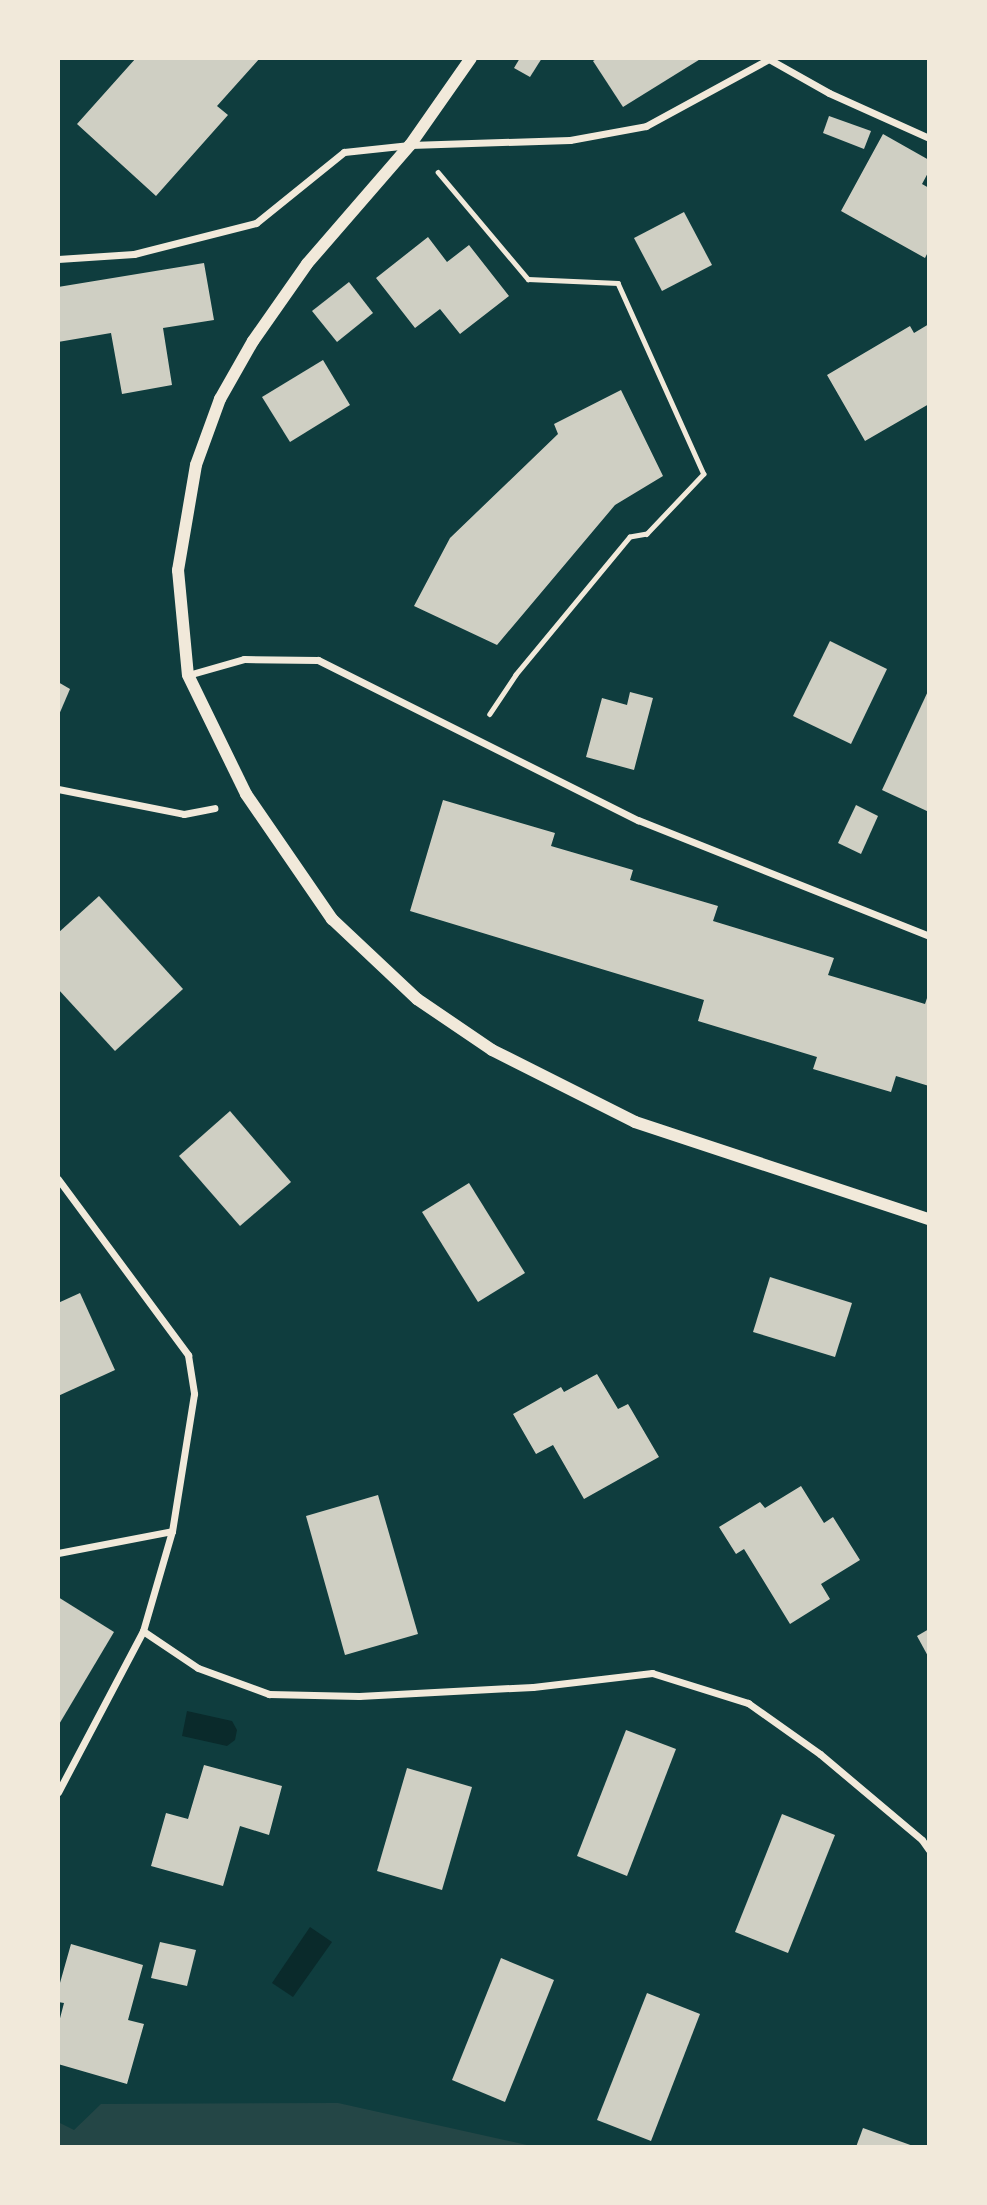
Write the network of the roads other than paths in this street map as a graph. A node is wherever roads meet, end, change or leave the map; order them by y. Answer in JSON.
{"nodes":[{"id":1,"x":471,"y":58,"type":"edge"},
{"id":2,"x":768,"y":58,"type":"edge"},
{"id":3,"x":929,"y":138,"type":"edge"},
{"id":4,"x":410,"y":145,"type":"junction"},
{"id":5,"x":58,"y":259,"type":"edge"},
{"id":6,"x":188,"y":675,"type":"junction"},
{"id":7,"x":58,"y":789,"type":"edge"},
{"id":8,"x":214,"y":808,"type":"dead end"},
{"id":9,"x":929,"y":936,"type":"edge"},
{"id":10,"x":58,"y":1179,"type":"edge"},
{"id":11,"x":929,"y":1219,"type":"edge"},
{"id":12,"x":172,"y":1531,"type":"junction"},
{"id":13,"x":58,"y":1553,"type":"edge"},
{"id":14,"x":143,"y":1631,"type":"junction"},
{"id":15,"x":58,"y":1792,"type":"edge"},
{"id":16,"x":929,"y":1850,"type":"edge"}],
"edges":[{"from":1,"to":4,"type":"street"},
{"from":2,"to":3,"type":"street"},
{"from":2,"to":4,"type":"street"},
{"from":4,"to":5,"type":"street"},
{"from":4,"to":6,"type":"street"},
{"from":6,"to":9,"type":"street"},
{"from":6,"to":11,"type":"street"},
{"from":7,"to":8,"type":"street"},
{"from":10,"to":12,"type":"street"},
{"from":12,"to":13,"type":"street"},
{"from":12,"to":14,"type":"street"},
{"from":14,"to":15,"type":"street"},
{"from":14,"to":16,"type":"street"}]}
